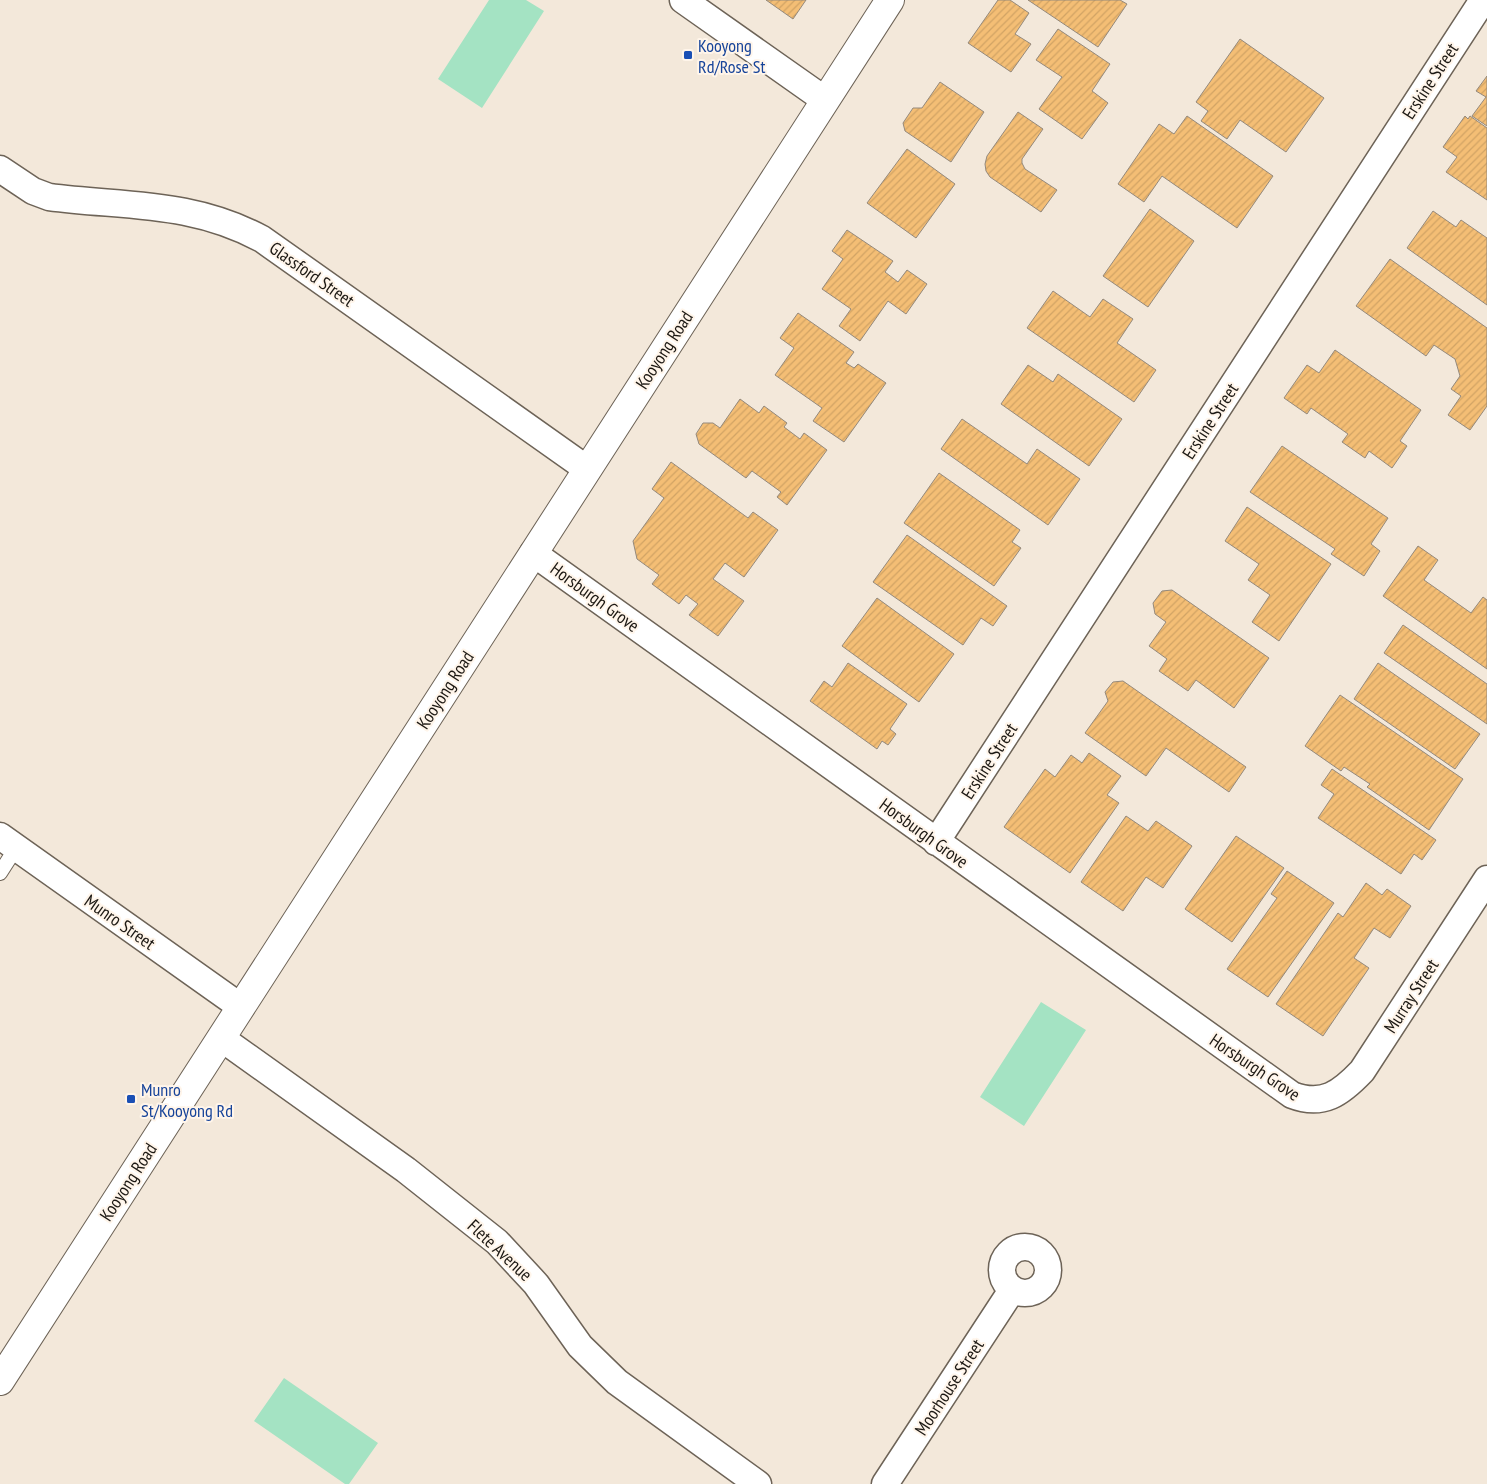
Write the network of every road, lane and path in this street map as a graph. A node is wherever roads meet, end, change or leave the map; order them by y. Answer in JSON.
{"nodes":[{"id":1,"x":682,"y":0,"type":"edge"},
{"id":2,"x":890,"y":0,"type":"edge"},
{"id":3,"x":1483,"y":0,"type":"edge"},
{"id":4,"x":825,"y":100,"type":"junction"},
{"id":5,"x":0,"y":169,"type":"edge"},
{"id":6,"x":587,"y":469,"type":"junction"},
{"id":7,"x":533,"y":553,"type":"junction"},
{"id":8,"x":8,"y":842,"type":"edge"},
{"id":9,"x":936,"y":842,"type":"junction"},
{"id":10,"x":0,"y":873,"type":"edge"},
{"id":11,"x":1487,"y":879,"type":"edge"},
{"id":12,"x":241,"y":1007,"type":"junction"},
{"id":13,"x":221,"y":1038,"type":"junction"},
{"id":14,"x":1321,"y":1100,"type":"joint"},
{"id":15,"x":1012,"y":1290,"type":"dead end"},
{"id":16,"x":0,"y":1380,"type":"edge"},
{"id":17,"x":758,"y":1484,"type":"edge"},
{"id":18,"x":885,"y":1484,"type":"edge"}],
"edges":[{"from":1,"to":4,"type":"street"},
{"from":2,"to":4,"type":"street","name":"Kooyong Road"},
{"from":3,"to":9,"type":"street","name":"Erskine Street"},
{"from":4,"to":6,"type":"street","name":"Kooyong Road"},
{"from":5,"to":6,"type":"street","name":"Glassford Street"},
{"from":6,"to":7,"type":"street","name":"Kooyong Road"},
{"from":7,"to":9,"type":"street","name":"Horsburgh Grove"},
{"from":7,"to":12,"type":"street","name":"Kooyong Road"},
{"from":8,"to":10,"type":"lane"},
{"from":8,"to":12,"type":"street","name":"Munro Street"},
{"from":9,"to":14,"type":"street","name":"Horsburgh Grove"},
{"from":11,"to":14,"type":"street","name":"Murray Street"},
{"from":12,"to":13,"type":"street","name":"Kooyong Road"},
{"from":13,"to":16,"type":"street","name":"Kooyong Road"},
{"from":13,"to":17,"type":"street","name":"Flete Avenue"},
{"from":15,"to":18,"type":"street","name":"Moorhouse Street"}]}
